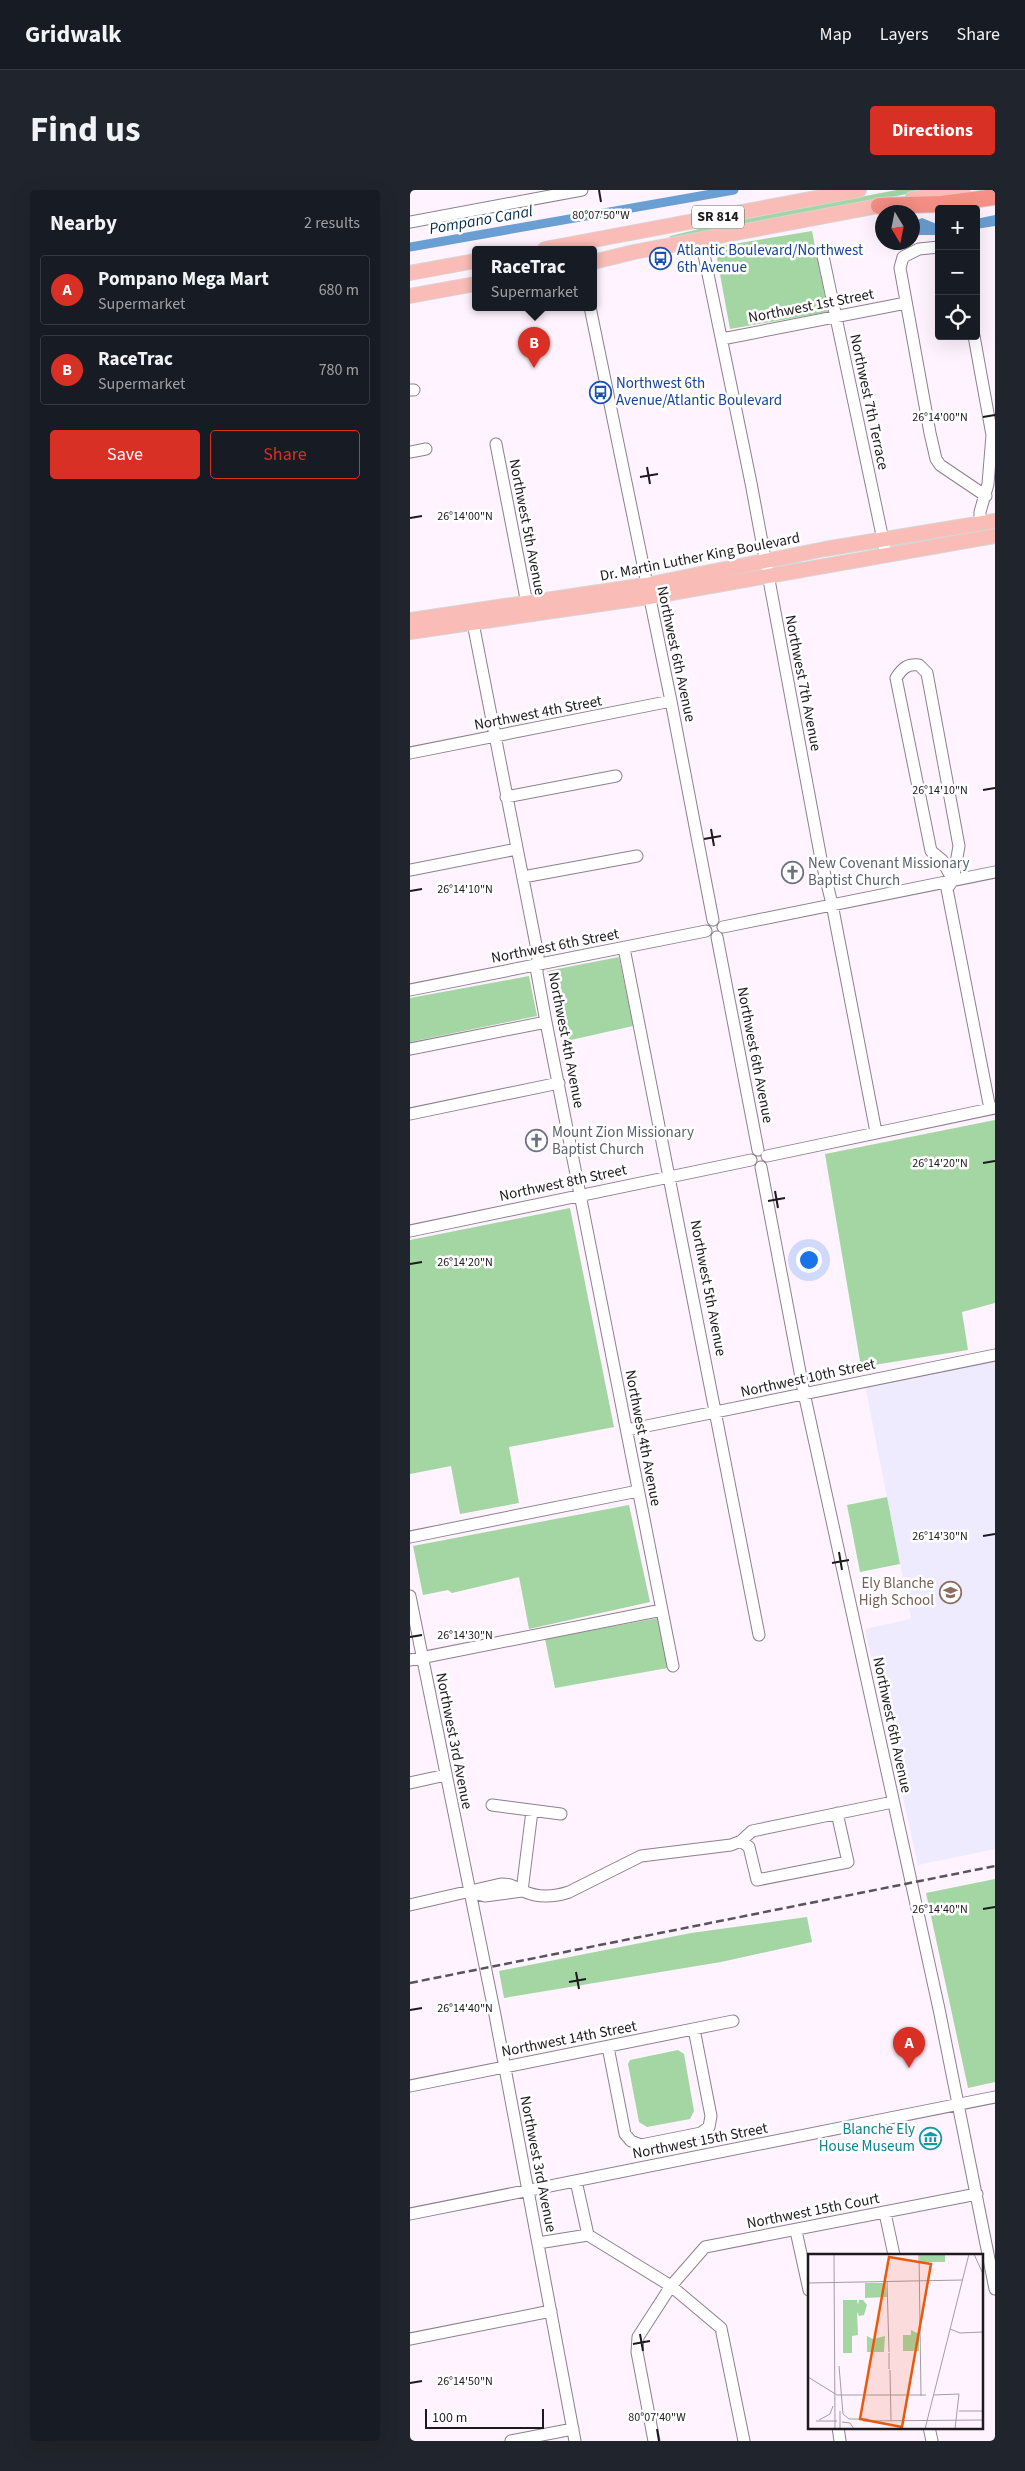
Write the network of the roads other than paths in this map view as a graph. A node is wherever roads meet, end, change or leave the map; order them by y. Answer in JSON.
{"nodes":[{"id":1,"x":582,"y":190,"type":"edge"},
{"id":2,"x":859,"y":190,"type":"edge"},
{"id":3,"x":963,"y":190,"type":"edge"},
{"id":4,"x":995,"y":197,"type":"edge"},
{"id":5,"x":884,"y":205,"type":"edge"},
{"id":6,"x":910,"y":205,"type":"edge"},
{"id":7,"x":875,"y":207,"type":"edge"},
{"id":8,"x":410,"y":222,"type":"edge"},
{"id":9,"x":701,"y":240,"type":"junction"},
{"id":10,"x":578,"y":246,"type":"edge"},
{"id":11,"x":935,"y":247,"type":"edge"},
{"id":12,"x":823,"y":256,"type":"dead end"},
{"id":13,"x":597,"y":261,"type":"edge"},
{"id":14,"x":472,"y":263,"type":"edge"},
{"id":15,"x":440,"y":268,"type":"junction"},
{"id":16,"x":410,"y":273,"type":"edge"},
{"id":17,"x":410,"y":278,"type":"edge"},
{"id":18,"x":472,"y":285,"type":"edge"},
{"id":19,"x":410,"y":296,"type":"edge"},
{"id":20,"x":906,"y":303,"type":"junction"},
{"id":21,"x":591,"y":311,"type":"edge"},
{"id":22,"x":836,"y":316,"type":"junction"},
{"id":23,"x":722,"y":339,"type":"junction"},
{"id":24,"x":975,"y":340,"type":"edge"},
{"id":25,"x":496,"y":444,"type":"dead end"},
{"id":26,"x":426,"y":448,"type":"dead end"},
{"id":27,"x":410,"y":452,"type":"edge"},
{"id":28,"x":986,"y":496,"type":"junction"},
{"id":29,"x":995,"y":521,"type":"edge"},
{"id":30,"x":980,"y":523,"type":"junction"},
{"id":31,"x":995,"y":536,"type":"edge"},
{"id":32,"x":884,"y":540,"type":"junction"},
{"id":33,"x":886,"y":554,"type":"junction"},
{"id":34,"x":766,"y":560,"type":"junction"},
{"id":35,"x":768,"y":575,"type":"junction"},
{"id":36,"x":647,"y":591,"type":"junction"},
{"id":37,"x":528,"y":609,"type":"junction"},
{"id":38,"x":410,"y":620,"type":"edge"},
{"id":39,"x":473,"y":623,"type":"junction"},
{"id":40,"x":410,"y":632,"type":"edge"},
{"id":41,"x":672,"y":701,"type":"junction"},
{"id":42,"x":494,"y":737,"type":"junction"},
{"id":43,"x":410,"y":753,"type":"edge"},
{"id":44,"x":616,"y":776,"type":"dead end"},
{"id":45,"x":506,"y":796,"type":"junction"},
{"id":46,"x":517,"y":849,"type":"junction"},
{"id":47,"x":637,"y":856,"type":"dead end"},
{"id":48,"x":410,"y":870,"type":"edge"},
{"id":49,"x":995,"y":872,"type":"edge"},
{"id":50,"x":523,"y":878,"type":"junction"},
{"id":51,"x":953,"y":880,"type":"junction"},
{"id":52,"x":832,"y":904,"type":"junction"},
{"id":53,"x":713,"y":920,"type":"junction"},
{"id":54,"x":706,"y":931,"type":"junction"},
{"id":55,"x":720,"y":932,"type":"junction"},
{"id":56,"x":624,"y":948,"type":"junction"},
{"id":57,"x":537,"y":965,"type":"junction"},
{"id":58,"x":410,"y":990,"type":"edge"},
{"id":59,"x":546,"y":1022,"type":"junction"},
{"id":60,"x":410,"y":1049,"type":"edge"},
{"id":61,"x":559,"y":1083,"type":"junction"},
{"id":62,"x":993,"y":1108,"type":"edge"},
{"id":63,"x":410,"y":1114,"type":"edge"},
{"id":64,"x":876,"y":1132,"type":"junction"},
{"id":65,"x":763,"y":1153,"type":"junction"},
{"id":66,"x":751,"y":1160,"type":"junction"},
{"id":67,"x":761,"y":1167,"type":"junction"},
{"id":68,"x":671,"y":1176,"type":"junction"},
{"id":69,"x":581,"y":1194,"type":"junction"},
{"id":70,"x":410,"y":1231,"type":"edge"},
{"id":71,"x":995,"y":1355,"type":"edge"},
{"id":72,"x":804,"y":1394,"type":"junction"},
{"id":73,"x":717,"y":1413,"type":"junction"},
{"id":74,"x":627,"y":1430,"type":"junction"},
{"id":75,"x":638,"y":1491,"type":"junction"},
{"id":76,"x":410,"y":1537,"type":"edge"},
{"id":77,"x":410,"y":1596,"type":"edge"},
{"id":78,"x":662,"y":1610,"type":"junction"},
{"id":79,"x":759,"y":1635,"type":"dead end"},
{"id":80,"x":422,"y":1658,"type":"junction"},
{"id":81,"x":410,"y":1660,"type":"edge"},
{"id":82,"x":673,"y":1666,"type":"dead end"},
{"id":83,"x":446,"y":1775,"type":"junction"},
{"id":84,"x":410,"y":1783,"type":"edge"},
{"id":85,"x":893,"y":1802,"type":"junction"},
{"id":86,"x":492,"y":1805,"type":"dead end"},
{"id":87,"x":532,"y":1811,"type":"junction"},
{"id":88,"x":837,"y":1813,"type":"junction"},
{"id":89,"x":561,"y":1814,"type":"dead end"},
{"id":90,"x":741,"y":1841,"type":"junction"},
{"id":91,"x":522,"y":1891,"type":"junction"},
{"id":92,"x":470,"y":1892,"type":"junction"},
{"id":93,"x":410,"y":1905,"type":"edge"},
{"id":94,"x":733,"y":2021,"type":"dead end"},
{"id":95,"x":694,"y":2029,"type":"junction"},
{"id":96,"x":608,"y":2047,"type":"junction"},
{"id":97,"x":504,"y":2068,"type":"junction"},
{"id":98,"x":410,"y":2086,"type":"edge"},
{"id":99,"x":995,"y":2097,"type":"edge"},
{"id":100,"x":958,"y":2104,"type":"junction"},
{"id":101,"x":576,"y":2181,"type":"junction"},
{"id":102,"x":527,"y":2190,"type":"junction"},
{"id":103,"x":977,"y":2194,"type":"junction"},
{"id":104,"x":885,"y":2213,"type":"junction"},
{"id":105,"x":410,"y":2214,"type":"edge"},
{"id":106,"x":796,"y":2231,"type":"junction"},
{"id":107,"x":588,"y":2235,"type":"junction"},
{"id":108,"x":538,"y":2243,"type":"junction"},
{"id":109,"x":894,"y":2254,"type":"edge"},
{"id":110,"x":808,"y":2285,"type":"edge"},
{"id":111,"x":671,"y":2286,"type":"junction"},
{"id":112,"x":995,"y":2289,"type":"edge"},
{"id":113,"x":551,"y":2311,"type":"junction"},
{"id":114,"x":410,"y":2339,"type":"edge"},
{"id":115,"x":838,"y":2428,"type":"edge"},
{"id":116,"x":929,"y":2428,"type":"edge"},
{"id":117,"x":574,"y":2435,"type":"edge"},
{"id":118,"x":511,"y":2441,"type":"edge"},
{"id":119,"x":654,"y":2441,"type":"edge"},
{"id":120,"x":744,"y":2441,"type":"edge"},
{"id":121,"x":840,"y":2441,"type":"edge"},
{"id":122,"x":932,"y":2441,"type":"edge"}],
"edges":[{"from":1,"to":8,"type":"street"},
{"from":2,"to":10,"type":"main road","number":"SR 814"},
{"from":3,"to":5,"type":"main road","number":"SR 814"},
{"from":4,"to":6,"type":"highway"},
{"from":7,"to":9,"type":"main road","number":"SR 814"},
{"from":9,"to":13,"type":"main road","number":"SR 814"},
{"from":9,"to":23,"type":"street","name":"Northwest 7th Avenue"},
{"from":11,"to":20,"type":"street"},
{"from":12,"to":22,"type":"street","name":"Northwest 7th Terrace"},
{"from":14,"to":15,"type":"main road"},
{"from":15,"to":16,"type":"main road"},
{"from":15,"to":17,"type":"main road"},
{"from":18,"to":19,"type":"main road"},
{"from":20,"to":22,"type":"street","name":"Northwest 1st Street"},
{"from":20,"to":28,"type":"street"},
{"from":21,"to":36,"type":"street","name":"Northwest 6th Avenue"},
{"from":22,"to":23,"type":"street","name":"Northwest 1st Street"},
{"from":22,"to":32,"type":"street","name":"Northwest 7th Terrace"},
{"from":23,"to":34,"type":"street","name":"Northwest 7th Avenue"},
{"from":24,"to":28,"type":"street"},
{"from":25,"to":37,"type":"street","name":"Northwest 5th Avenue"},
{"from":26,"to":27,"type":"street"},
{"from":28,"to":30,"type":"street"},
{"from":29,"to":30,"type":"main road","name":"Dr. Martin Luther King Boulevard"},
{"from":30,"to":32,"type":"main road","name":"Dr. Martin Luther King Boulevard"},
{"from":31,"to":33,"type":"main road","name":"Dr. Martin Luther King Boulevard"},
{"from":32,"to":33,"type":"street","name":"Northwest 7th Terrace"},
{"from":32,"to":34,"type":"main road","name":"Dr. Martin Luther King Boulevard"},
{"from":33,"to":35,"type":"main road","name":"Dr. Martin Luther King Boulevard"},
{"from":34,"to":35,"type":"street","name":"Northwest 7th Avenue"},
{"from":34,"to":36,"type":"main road","name":"Dr. Martin Luther King Boulevard"},
{"from":35,"to":36,"type":"main road","name":"Dr. Martin Luther King Boulevard"},
{"from":35,"to":52,"type":"street","name":"Northwest 7th Avenue"},
{"from":36,"to":37,"type":"main road","name":"Dr. Martin Luther King Boulevard"},
{"from":36,"to":41,"type":"street","name":"Northwest 6th Avenue"},
{"from":37,"to":38,"type":"main road","name":"Dr. Martin Luther King Boulevard"},
{"from":37,"to":39,"type":"main road","name":"Dr. Martin Luther King Boulevard"},
{"from":39,"to":40,"type":"main road","name":"Dr. Martin Luther King Boulevard"},
{"from":39,"to":42,"type":"street","name":"Northwest 4th Avenue"},
{"from":41,"to":42,"type":"street","name":"Northwest 4th Street"},
{"from":41,"to":53,"type":"street","name":"Northwest 6th Avenue"},
{"from":42,"to":43,"type":"street","name":"Northwest 4th Street"},
{"from":42,"to":45,"type":"street","name":"Northwest 4th Avenue"},
{"from":44,"to":45,"type":"street"},
{"from":45,"to":46,"type":"street","name":"Northwest 4th Avenue"},
{"from":46,"to":48,"type":"street"},
{"from":46,"to":50,"type":"street","name":"Northwest 4th Avenue"},
{"from":47,"to":50,"type":"street"},
{"from":49,"to":51,"type":"street"},
{"from":50,"to":57,"type":"street","name":"Northwest 4th Avenue"},
{"from":51,"to":51,"type":"street"},
{"from":51,"to":52,"type":"street"},
{"from":51,"to":62,"type":"street"},
{"from":52,"to":55,"type":"street"},
{"from":52,"to":64,"type":"street","name":"Northwest 7th Avenue"},
{"from":53,"to":54,"type":"street"},
{"from":53,"to":55,"type":"street"},
{"from":54,"to":55,"type":"street"},
{"from":54,"to":56,"type":"street","name":"Northwest 6th Street"},
{"from":55,"to":65,"type":"street","name":"Northwest 6th Avenue"},
{"from":56,"to":57,"type":"street","name":"Northwest 6th Street"},
{"from":56,"to":68,"type":"street","name":"Northwest 5th Avenue"},
{"from":57,"to":58,"type":"street","name":"Northwest 6th Street"},
{"from":57,"to":59,"type":"street","name":"Northwest 4th Avenue"},
{"from":59,"to":60,"type":"street"},
{"from":59,"to":61,"type":"street","name":"Northwest 4th Avenue"},
{"from":61,"to":63,"type":"street"},
{"from":61,"to":69,"type":"street","name":"Northwest 4th Avenue"},
{"from":62,"to":64,"type":"street"},
{"from":64,"to":65,"type":"street"},
{"from":65,"to":66,"type":"street"},
{"from":65,"to":67,"type":"street"},
{"from":66,"to":67,"type":"street"},
{"from":66,"to":68,"type":"street","name":"Northwest 8th Street"},
{"from":67,"to":72,"type":"street","name":"Northwest 6th Avenue"},
{"from":68,"to":69,"type":"street","name":"Northwest 8th Street"},
{"from":68,"to":73,"type":"street","name":"Northwest 5th Avenue"},
{"from":69,"to":70,"type":"street","name":"Northwest 8th Street"},
{"from":69,"to":74,"type":"street","name":"Northwest 4th Avenue"},
{"from":71,"to":72,"type":"street","name":"Northwest 10th Street"},
{"from":72,"to":73,"type":"street","name":"Northwest 10th Street"},
{"from":72,"to":85,"type":"street","name":"Northwest 6th Avenue"},
{"from":73,"to":74,"type":"street","name":"Northwest 10th Street"},
{"from":73,"to":79,"type":"street","name":"Northwest 5th Avenue"},
{"from":74,"to":75,"type":"street","name":"Northwest 4th Avenue"},
{"from":75,"to":76,"type":"street"},
{"from":75,"to":78,"type":"street","name":"Northwest 4th Avenue"},
{"from":77,"to":80,"type":"street","name":"Northwest 3rd Avenue"},
{"from":78,"to":80,"type":"street"},
{"from":78,"to":82,"type":"street","name":"Northwest 4th Avenue"},
{"from":80,"to":81,"type":"street"},
{"from":80,"to":83,"type":"street","name":"Northwest 3rd Avenue"},
{"from":83,"to":84,"type":"street"},
{"from":83,"to":92,"type":"street","name":"Northwest 3rd Avenue"},
{"from":85,"to":88,"type":"street"},
{"from":85,"to":100,"type":"street","name":"Northwest 6th Avenue"},
{"from":86,"to":87,"type":"street","name":"Northwest 3rd Avenue"},
{"from":87,"to":89,"type":"street","name":"Northwest 3rd Avenue"},
{"from":87,"to":91,"type":"street"},
{"from":88,"to":90,"type":"street"},
{"from":88,"to":90,"type":"street"},
{"from":90,"to":91,"type":"street"},
{"from":91,"to":92,"type":"street"},
{"from":92,"to":93,"type":"street"},
{"from":92,"to":97,"type":"street","name":"Northwest 3rd Avenue"},
{"from":94,"to":95,"type":"street","name":"Northwest 14th Street"},
{"from":95,"to":96,"type":"street","name":"Northwest 14th Street"},
{"from":95,"to":96,"type":"street"},
{"from":96,"to":97,"type":"street","name":"Northwest 14th Street"},
{"from":97,"to":98,"type":"street","name":"Northwest 14th Street"},
{"from":97,"to":102,"type":"street","name":"Northwest 3rd Avenue"},
{"from":99,"to":100,"type":"street","name":"Northwest 15th Street"},
{"from":100,"to":101,"type":"street","name":"Northwest 15th Street"},
{"from":100,"to":103,"type":"street","name":"Northwest 6th Avenue"},
{"from":101,"to":102,"type":"street","name":"Northwest 15th Street"},
{"from":101,"to":107,"type":"street"},
{"from":102,"to":105,"type":"street","name":"Northwest 15th Street"},
{"from":102,"to":108,"type":"street","name":"Northwest 3rd Avenue"},
{"from":103,"to":104,"type":"street","name":"Northwest 15th Court"},
{"from":103,"to":112,"type":"street","name":"Northwest 6th Avenue"},
{"from":104,"to":106,"type":"street","name":"Northwest 15th Court"},
{"from":104,"to":109,"type":"street"},
{"from":106,"to":110,"type":"street"},
{"from":106,"to":111,"type":"street","name":"Northwest 15th Court"},
{"from":107,"to":108,"type":"street"},
{"from":107,"to":111,"type":"street"},
{"from":108,"to":113,"type":"street","name":"Northwest 3rd Avenue"},
{"from":111,"to":119,"type":"street","name":"Northwest 15th Court"},
{"from":111,"to":120,"type":"street"},
{"from":113,"to":114,"type":"street"},
{"from":113,"to":117,"type":"street","name":"Northwest 3rd Avenue"},
{"from":115,"to":121,"type":"street"},
{"from":116,"to":122,"type":"street"},
{"from":117,"to":118,"type":"street"}]}
